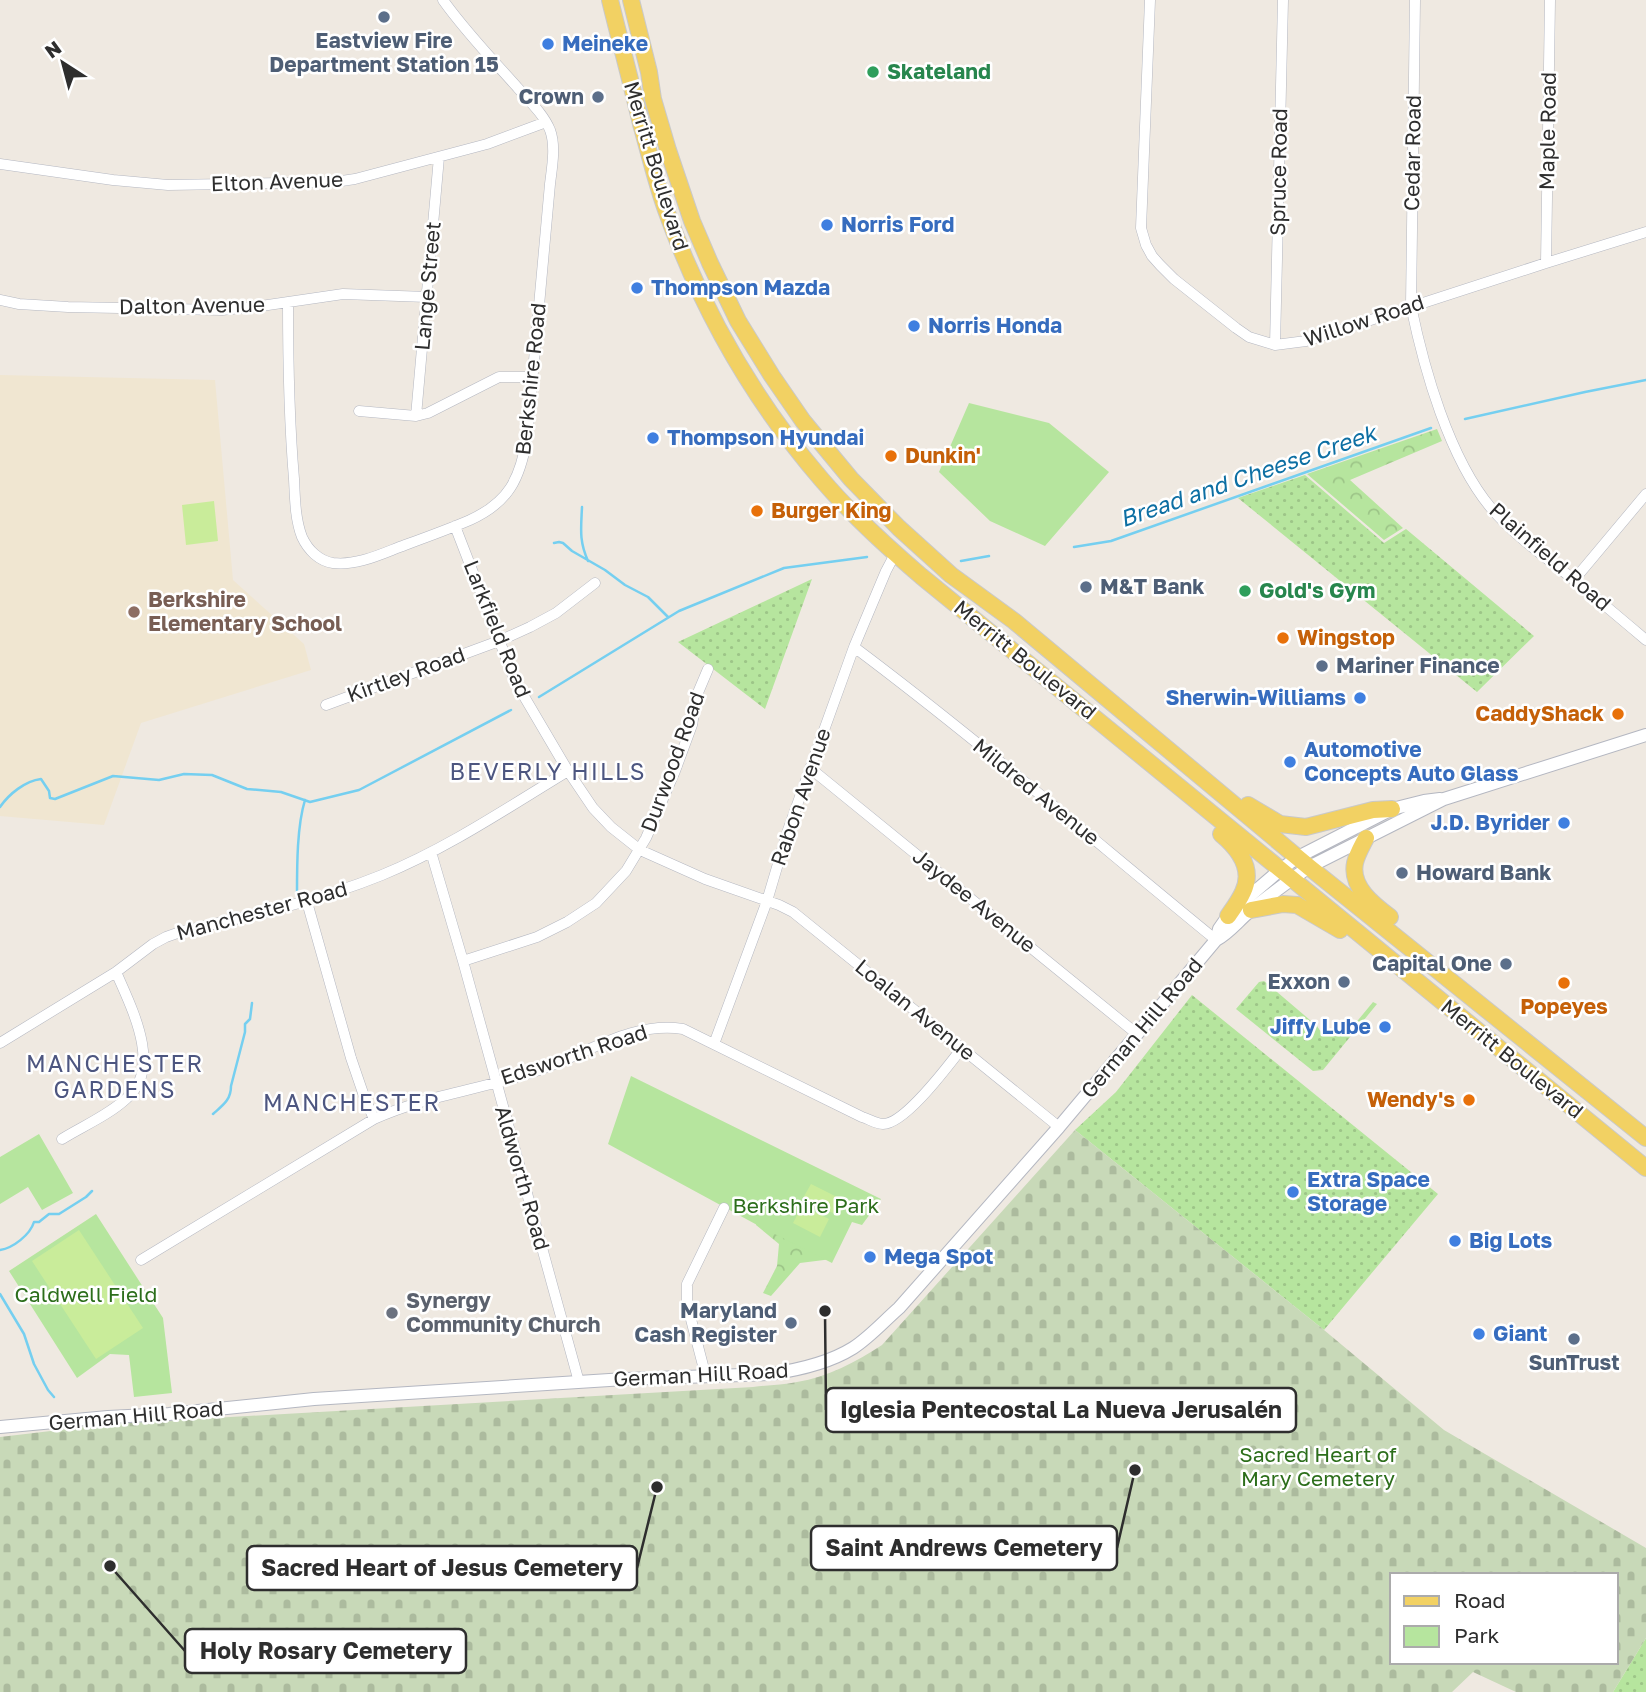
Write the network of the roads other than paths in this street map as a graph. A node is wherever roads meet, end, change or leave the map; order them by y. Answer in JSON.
{"nodes":[{"id":1,"x":443,"y":0,"type":"edge"},
{"id":2,"x":610,"y":0,"type":"edge"},
{"id":3,"x":631,"y":0,"type":"edge"},
{"id":4,"x":1150,"y":0,"type":"edge"},
{"id":5,"x":1283,"y":0,"type":"edge"},
{"id":6,"x":1415,"y":0,"type":"edge"},
{"id":7,"x":1550,"y":0,"type":"edge"},
{"id":8,"x":546,"y":122,"type":"junction"},
{"id":9,"x":439,"y":157,"type":"junction"},
{"id":10,"x":0,"y":164,"type":"edge"},
{"id":11,"x":1646,"y":232,"type":"edge"},
{"id":12,"x":1546,"y":262,"type":"junction"},
{"id":13,"x":427,"y":297,"type":"junction"},
{"id":14,"x":0,"y":300,"type":"edge"},
{"id":15,"x":288,"y":302,"type":"junction"},
{"id":16,"x":1411,"y":306,"type":"junction"},
{"id":17,"x":1275,"y":345,"type":"junction"},
{"id":18,"x":532,"y":377,"type":"junction"},
{"id":19,"x":359,"y":411,"type":"dead end"},
{"id":20,"x":416,"y":416,"type":"junction"},
{"id":21,"x":1646,"y":494,"type":"edge"},
{"id":22,"x":843,"y":503,"type":"junction"},
{"id":23,"x":455,"y":526,"type":"junction"},
{"id":24,"x":910,"y":538,"type":"junction"},
{"id":25,"x":895,"y":554,"type":"junction"},
{"id":26,"x":951,"y":575,"type":"junction"},
{"id":27,"x":1574,"y":580,"type":"junction"},
{"id":28,"x":595,"y":583,"type":"dead end"},
{"id":29,"x":1646,"y":639,"type":"edge"},
{"id":30,"x":499,"y":640,"type":"junction"},
{"id":31,"x":854,"y":647,"type":"junction"},
{"id":32,"x":708,"y":669,"type":"dead end"},
{"id":33,"x":326,"y":705,"type":"dead end"},
{"id":34,"x":1646,"y":735,"type":"edge"},
{"id":35,"x":810,"y":768,"type":"junction"},
{"id":36,"x":568,"y":771,"type":"junction"},
{"id":37,"x":1174,"y":782,"type":"junction"},
{"id":38,"x":1444,"y":799,"type":"junction"},
{"id":39,"x":1231,"y":801,"type":"junction"},
{"id":40,"x":1392,"y":809,"type":"junction"},
{"id":41,"x":1366,"y":838,"type":"junction"},
{"id":42,"x":640,"y":850,"type":"junction"},
{"id":43,"x":430,"y":852,"type":"junction"},
{"id":44,"x":1304,"y":862,"type":"junction"},
{"id":45,"x":1286,"y":874,"type":"junction"},
{"id":46,"x":767,"y":901,"type":"junction"},
{"id":47,"x":307,"y":902,"type":"junction"},
{"id":48,"x":1251,"y":910,"type":"junction"},
{"id":49,"x":1228,"y":916,"type":"junction"},
{"id":50,"x":1216,"y":940,"type":"junction"},
{"id":51,"x":1390,"y":959,"type":"junction"},
{"id":52,"x":463,"y":961,"type":"junction"},
{"id":53,"x":116,"y":972,"type":"junction"},
{"id":54,"x":1446,"y":976,"type":"junction"},
{"id":55,"x":1137,"y":1034,"type":"junction"},
{"id":56,"x":0,"y":1042,"type":"edge"},
{"id":57,"x":713,"y":1044,"type":"junction"},
{"id":58,"x":962,"y":1048,"type":"junction"},
{"id":59,"x":496,"y":1082,"type":"junction"},
{"id":60,"x":374,"y":1119,"type":"junction"},
{"id":61,"x":1059,"y":1127,"type":"junction"},
{"id":62,"x":1646,"y":1138,"type":"edge"},
{"id":63,"x":62,"y":1139,"type":"dead end"},
{"id":64,"x":1646,"y":1168,"type":"edge"},
{"id":65,"x":724,"y":1208,"type":"dead end"},
{"id":66,"x":141,"y":1261,"type":"dead end"},
{"id":67,"x":706,"y":1377,"type":"junction"},
{"id":68,"x":579,"y":1382,"type":"junction"},
{"id":69,"x":0,"y":1427,"type":"edge"}],
"edges":[{"from":1,"to":8,"type":"street","name":"Berkshire Road"},
{"from":2,"to":22,"type":"main road","name":"Merritt Boulevard"},
{"from":3,"to":24,"type":"main road","name":"Merritt Boulevard"},
{"from":4,"to":17,"type":"street","name":"Willow Road"},
{"from":5,"to":17,"type":"street","name":"Spruce Road"},
{"from":6,"to":16,"type":"street","name":"Cedar Road"},
{"from":7,"to":12,"type":"street","name":"Maple Road"},
{"from":8,"to":9,"type":"street","name":"Elton Avenue"},
{"from":8,"to":18,"type":"street","name":"Berkshire Road"},
{"from":9,"to":10,"type":"street","name":"Elton Avenue"},
{"from":9,"to":13,"type":"street","name":"Lange Street"},
{"from":11,"to":12,"type":"street","name":"Willow Road"},
{"from":12,"to":16,"type":"street","name":"Willow Road"},
{"from":13,"to":15,"type":"street","name":"Dalton Avenue"},
{"from":13,"to":20,"type":"street","name":"Lange Street"},
{"from":14,"to":15,"type":"street","name":"Dalton Avenue"},
{"from":15,"to":23,"type":"street","name":"Berkshire Road"},
{"from":16,"to":17,"type":"street","name":"Willow Road"},
{"from":16,"to":27,"type":"street","name":"Plainfield Road"},
{"from":18,"to":20,"type":"street"},
{"from":18,"to":23,"type":"street","name":"Berkshire Road"},
{"from":19,"to":20,"type":"street"},
{"from":21,"to":27,"type":"street"},
{"from":22,"to":24,"type":"main road"},
{"from":22,"to":25,"type":"main road","name":"Merritt Boulevard"},
{"from":23,"to":30,"type":"street","name":"Larkfield Road"},
{"from":24,"to":26,"type":"main road","name":"Merritt Boulevard"},
{"from":25,"to":26,"type":"main road"},
{"from":25,"to":31,"type":"street","name":"Rabon Avenue"},
{"from":25,"to":37,"type":"main road","name":"Merritt Boulevard"},
{"from":26,"to":39,"type":"main road","name":"Merritt Boulevard"},
{"from":27,"to":29,"type":"street","name":"Plainfield Road"},
{"from":28,"to":30,"type":"street","name":"Kirtley Road"},
{"from":30,"to":33,"type":"street","name":"Kirtley Road"},
{"from":30,"to":36,"type":"street","name":"Larkfield Road"},
{"from":31,"to":35,"type":"street","name":"Rabon Avenue"},
{"from":31,"to":50,"type":"street","name":"Mildred Avenue"},
{"from":32,"to":42,"type":"street","name":"Durwood Road"},
{"from":34,"to":38,"type":"street","name":"German Hill Road"},
{"from":35,"to":46,"type":"street","name":"Rabon Avenue"},
{"from":35,"to":55,"type":"street","name":"Jaydee Avenue"},
{"from":36,"to":42,"type":"street","name":"Larkfield Road"},
{"from":36,"to":43,"type":"street","name":"Manchester Road"},
{"from":37,"to":45,"type":"main road","name":"Merritt Boulevard"},
{"from":37,"to":49,"type":"main road"},
{"from":38,"to":40,"type":"street","name":"German Hill Road"},
{"from":38,"to":41,"type":"street","name":"German Hill Road"},
{"from":39,"to":40,"type":"main road"},
{"from":39,"to":44,"type":"main road","name":"Merritt Boulevard"},
{"from":40,"to":44,"type":"street","name":"German Hill Road"},
{"from":41,"to":44,"type":"street","name":"German Hill Road"},
{"from":41,"to":54,"type":"main road"},
{"from":42,"to":46,"type":"street","name":"Larkfield Road"},
{"from":42,"to":52,"type":"street","name":"Durwood Road"},
{"from":43,"to":47,"type":"street","name":"Manchester Road"},
{"from":43,"to":52,"type":"street","name":"Aldworth Road"},
{"from":44,"to":45,"type":"street","name":"German Hill Road"},
{"from":44,"to":54,"type":"main road","name":"Merritt Boulevard"},
{"from":45,"to":48,"type":"street","name":"German Hill Road"},
{"from":45,"to":49,"type":"street","name":"German Hill Road"},
{"from":45,"to":51,"type":"main road","name":"Merritt Boulevard"},
{"from":46,"to":57,"type":"street","name":"Rabon Avenue"},
{"from":46,"to":58,"type":"street","name":"Loalan Avenue"},
{"from":47,"to":53,"type":"street","name":"Manchester Road"},
{"from":47,"to":60,"type":"street"},
{"from":48,"to":50,"type":"street","name":"German Hill Road"},
{"from":48,"to":51,"type":"main road"},
{"from":49,"to":50,"type":"street","name":"German Hill Road"},
{"from":50,"to":55,"type":"street","name":"German Hill Road"},
{"from":51,"to":64,"type":"main road","name":"Merritt Boulevard"},
{"from":52,"to":59,"type":"street","name":"Aldworth Road"},
{"from":53,"to":56,"type":"street","name":"Manchester Road"},
{"from":53,"to":63,"type":"street"},
{"from":54,"to":62,"type":"main road","name":"Merritt Boulevard"},
{"from":55,"to":61,"type":"street","name":"German Hill Road"},
{"from":57,"to":58,"type":"street","name":"Edsworth Road"},
{"from":57,"to":59,"type":"street","name":"Edsworth Road"},
{"from":58,"to":61,"type":"street","name":"Loalan Avenue"},
{"from":59,"to":60,"type":"street","name":"Edsworth Road"},
{"from":59,"to":68,"type":"street","name":"Aldworth Road"},
{"from":60,"to":66,"type":"street","name":"Edsworth Road"},
{"from":61,"to":67,"type":"street","name":"German Hill Road"},
{"from":65,"to":67,"type":"street"},
{"from":67,"to":68,"type":"street","name":"German Hill Road"},
{"from":68,"to":69,"type":"street","name":"German Hill Road"}]}
